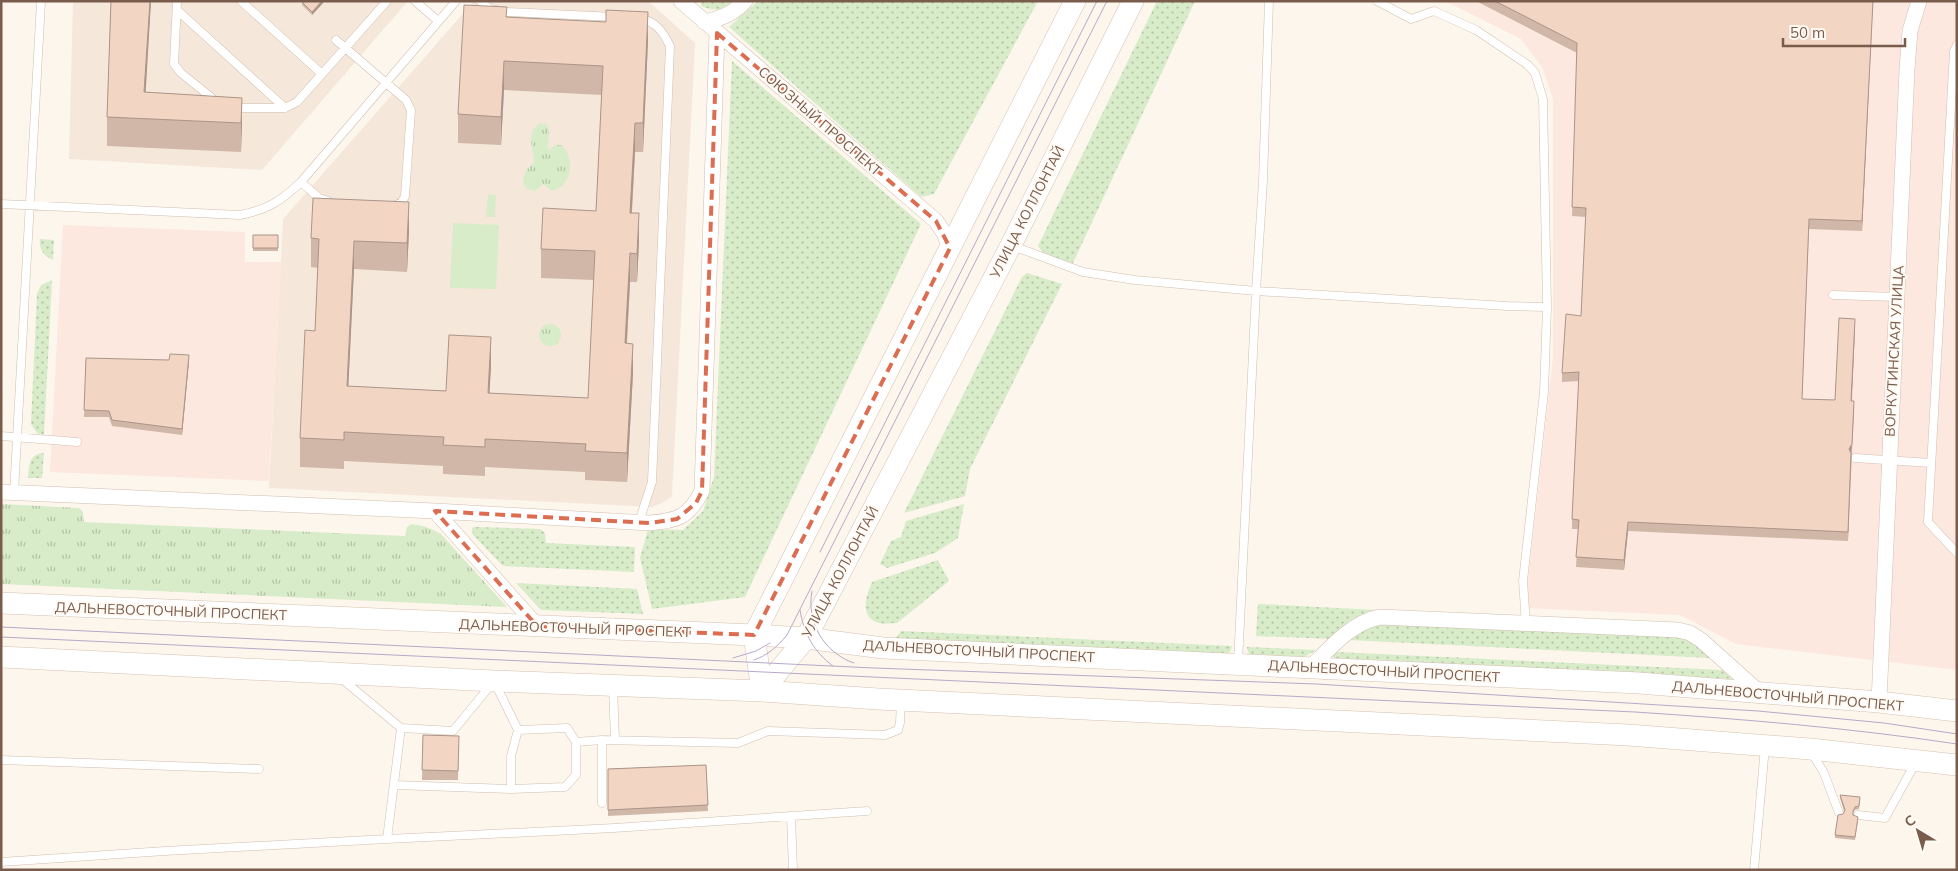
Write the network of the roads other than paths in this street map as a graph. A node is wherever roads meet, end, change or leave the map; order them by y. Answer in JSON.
{"nodes":[{"id":1,"x":41,"y":1,"type":"edge"},
{"id":2,"x":177,"y":1,"type":"edge"},
{"id":3,"x":241,"y":1,"type":"edge"},
{"id":4,"x":387,"y":1,"type":"edge"},
{"id":5,"x":415,"y":1,"type":"edge"},
{"id":6,"x":456,"y":1,"type":"edge"},
{"id":7,"x":480,"y":1,"type":"edge"},
{"id":8,"x":681,"y":1,"type":"edge"},
{"id":9,"x":745,"y":1,"type":"edge"},
{"id":10,"x":1076,"y":1,"type":"edge"},
{"id":11,"x":1133,"y":1,"type":"edge"},
{"id":12,"x":1269,"y":1,"type":"edge"},
{"id":13,"x":1377,"y":1,"type":"edge"},
{"id":14,"x":1919,"y":1,"type":"edge"},
{"id":15,"x":177,"y":10,"type":"junction"},
{"id":16,"x":621,"y":17,"type":"edge"},
{"id":17,"x":630,"y":17,"type":"edge"},
{"id":18,"x":438,"y":21,"type":"junction"},
{"id":19,"x":704,"y":22,"type":"junction"},
{"id":20,"x":717,"y":33,"type":"junction"},
{"id":21,"x":336,"y":40,"type":"dead end"},
{"id":22,"x":1957,"y":45,"type":"edge"},
{"id":23,"x":346,"y":48,"type":"junction"},
{"id":24,"x":322,"y":74,"type":"junction"},
{"id":25,"x":386,"y":83,"type":"junction"},
{"id":26,"x":285,"y":108,"type":"junction"},
{"id":27,"x":301,"y":182,"type":"junction"},
{"id":28,"x":1,"y":204,"type":"edge"},
{"id":29,"x":338,"y":204,"type":"edge"},
{"id":30,"x":29,"y":205,"type":"junction"},
{"id":31,"x":387,"y":206,"type":"edge"},
{"id":32,"x":1011,"y":245,"type":"junction"},
{"id":33,"x":950,"y":248,"type":"junction"},
{"id":34,"x":1256,"y":291,"type":"junction"},
{"id":35,"x":1833,"y":295,"type":"dead end"},
{"id":36,"x":1897,"y":297,"type":"junction"},
{"id":37,"x":1547,"y":306,"type":"junction"},
{"id":38,"x":1,"y":436,"type":"edge"},
{"id":39,"x":18,"y":438,"type":"junction"},
{"id":40,"x":77,"y":442,"type":"dead end"},
{"id":41,"x":1856,"y":458,"type":"dead end"},
{"id":42,"x":1888,"y":460,"type":"junction"},
{"id":43,"x":1931,"y":464,"type":"junction"},
{"id":44,"x":8,"y":492,"type":"edge"},
{"id":45,"x":435,"y":511,"type":"junction"},
{"id":46,"x":638,"y":522,"type":"junction"},
{"id":47,"x":1957,"y":553,"type":"edge"},
{"id":48,"x":1,"y":603,"type":"edge"},
{"id":49,"x":1526,"y":624,"type":"junction"},
{"id":50,"x":538,"y":626,"type":"junction"},
{"id":51,"x":754,"y":635,"type":"junction"},
{"id":52,"x":806,"y":638,"type":"junction"},
{"id":53,"x":1,"y":658,"type":"edge"},
{"id":54,"x":1238,"y":665,"type":"junction"},
{"id":55,"x":1310,"y":668,"type":"junction"},
{"id":56,"x":333,"y":673,"type":"junction"},
{"id":57,"x":494,"y":681,"type":"junction"},
{"id":58,"x":613,"y":686,"type":"junction"},
{"id":59,"x":762,"y":691,"type":"junction"},
{"id":60,"x":1759,"y":692,"type":"junction"},
{"id":61,"x":901,"y":700,"type":"junction"},
{"id":62,"x":1879,"y":702,"type":"junction"},
{"id":63,"x":1957,"y":711,"type":"edge"},
{"id":64,"x":401,"y":728,"type":"junction"},
{"id":65,"x":518,"y":730,"type":"junction"},
{"id":66,"x":602,"y":740,"type":"junction"},
{"id":67,"x":615,"y":740,"type":"junction"},
{"id":68,"x":576,"y":742,"type":"junction"},
{"id":69,"x":1765,"y":745,"type":"junction"},
{"id":70,"x":1810,"y":749,"type":"junction"},
{"id":71,"x":1,"y":760,"type":"edge"},
{"id":72,"x":1917,"y":760,"type":"junction"},
{"id":73,"x":1957,"y":765,"type":"edge"},
{"id":74,"x":258,"y":768,"type":"dead end"},
{"id":75,"x":394,"y":785,"type":"junction"},
{"id":76,"x":511,"y":789,"type":"junction"},
{"id":77,"x":602,"y":803,"type":"dead end"},
{"id":78,"x":867,"y":811,"type":"dead end"},
{"id":79,"x":1838,"y":813,"type":"edge"},
{"id":80,"x":1858,"y":815,"type":"edge"},
{"id":81,"x":791,"y":816,"type":"junction"},
{"id":82,"x":387,"y":839,"type":"junction"},
{"id":83,"x":1,"y":862,"type":"edge"},
{"id":84,"x":793,"y":870,"type":"edge"},
{"id":85,"x":1754,"y":870,"type":"edge"}],
"edges":[{"from":1,"to":30,"type":"lane"},
{"from":2,"to":15,"type":"lane"},
{"from":3,"to":24,"type":"lane"},
{"from":4,"to":23,"type":"lane"},
{"from":5,"to":18,"type":"lane"},
{"from":6,"to":18,"type":"lane"},
{"from":7,"to":16,"type":"lane"},
{"from":8,"to":19,"type":"street","name":"СОЮЗНЫЙ ПРОСПЕКТ"},
{"from":9,"to":19,"type":"street"},
{"from":10,"to":33,"type":"main road"},
{"from":11,"to":32,"type":"main road","name":"УЛИЦА КОЛЛОНТАЙ"},
{"from":12,"to":34,"type":"lane"},
{"from":13,"to":37,"type":"lane"},
{"from":14,"to":36,"type":"street","name":"ВОРКУТИНСКАЯ УЛИЦА"},
{"from":15,"to":26,"type":"lane"},
{"from":15,"to":26,"type":"lane"},
{"from":17,"to":46,"type":"lane"},
{"from":18,"to":25,"type":"lane"},
{"from":19,"to":20,"type":"street","name":"СОЮЗНЫЙ ПРОСПЕКТ"},
{"from":20,"to":33,"type":"street","name":"СОЮЗНЫЙ ПРОСПЕКТ"},
{"from":20,"to":46,"type":"street"},
{"from":21,"to":23,"type":"lane"},
{"from":22,"to":43,"type":"lane"},
{"from":23,"to":24,"type":"lane"},
{"from":23,"to":25,"type":"lane"},
{"from":24,"to":26,"type":"lane"},
{"from":25,"to":27,"type":"lane"},
{"from":25,"to":31,"type":"lane"},
{"from":27,"to":29,"type":"lane"},
{"from":27,"to":30,"type":"lane"},
{"from":28,"to":30,"type":"lane"},
{"from":30,"to":39,"type":"lane"},
{"from":32,"to":34,"type":"lane"},
{"from":32,"to":52,"type":"main road","name":"УЛИЦА КОЛЛОНТАЙ"},
{"from":33,"to":51,"type":"main road"},
{"from":34,"to":37,"type":"lane"},
{"from":34,"to":54,"type":"lane"},
{"from":35,"to":36,"type":"lane"},
{"from":36,"to":42,"type":"street","name":"ВОРКУТИНСКАЯ УЛИЦА"},
{"from":37,"to":49,"type":"lane"},
{"from":38,"to":39,"type":"lane"},
{"from":39,"to":40,"type":"lane"},
{"from":39,"to":44,"type":"lane"},
{"from":41,"to":42,"type":"lane"},
{"from":42,"to":43,"type":"lane"},
{"from":42,"to":62,"type":"street","name":"ВОРКУТИНСКАЯ УЛИЦА"},
{"from":43,"to":47,"type":"lane"},
{"from":44,"to":45,"type":"street"},
{"from":45,"to":46,"type":"street"},
{"from":45,"to":50,"type":"street"},
{"from":48,"to":50,"type":"main road","name":"ДАЛЬНЕВОСТОЧНЫЙ ПРОСПЕКТ"},
{"from":49,"to":55,"type":"street"},
{"from":49,"to":60,"type":"street"},
{"from":50,"to":51,"type":"main road","name":"ДАЛЬНЕВОСТОЧНЫЙ ПРОСПЕКТ"},
{"from":51,"to":52,"type":"main road","name":"ДАЛЬНЕВОСТОЧНЫЙ ПРОСПЕКТ"},
{"from":51,"to":59,"type":"main road"},
{"from":52,"to":54,"type":"main road","name":"ДАЛЬНЕВОСТОЧНЫЙ ПРОСПЕКТ"},
{"from":52,"to":59,"type":"main road","name":"УЛИЦА КОЛЛОНТАЙ"},
{"from":53,"to":56,"type":"main road"},
{"from":54,"to":55,"type":"main road","name":"ДАЛЬНЕВОСТОЧНЫЙ ПРОСПЕКТ"},
{"from":55,"to":60,"type":"main road","name":"ДАЛЬНЕВОСТОЧНЫЙ ПРОСПЕКТ"},
{"from":56,"to":57,"type":"main road"},
{"from":56,"to":64,"type":"lane"},
{"from":57,"to":58,"type":"main road"},
{"from":57,"to":64,"type":"lane"},
{"from":57,"to":65,"type":"lane"},
{"from":58,"to":59,"type":"main road"},
{"from":58,"to":67,"type":"lane"},
{"from":59,"to":61,"type":"main road"},
{"from":60,"to":62,"type":"main road","name":"ДАЛЬНЕВОСТОЧНЫЙ ПРОСПЕКТ"},
{"from":61,"to":67,"type":"lane"},
{"from":61,"to":69,"type":"main road"},
{"from":62,"to":63,"type":"main road","name":"ДАЛЬНЕВОСТОЧНЫЙ ПРОСПЕКТ"},
{"from":64,"to":75,"type":"lane"},
{"from":65,"to":68,"type":"lane"},
{"from":65,"to":76,"type":"lane"},
{"from":66,"to":67,"type":"lane"},
{"from":66,"to":68,"type":"lane"},
{"from":66,"to":77,"type":"lane"},
{"from":68,"to":76,"type":"lane"},
{"from":69,"to":70,"type":"main road"},
{"from":69,"to":85,"type":"lane"},
{"from":70,"to":72,"type":"main road"},
{"from":70,"to":79,"type":"lane"},
{"from":71,"to":74,"type":"lane"},
{"from":72,"to":73,"type":"main road"},
{"from":72,"to":80,"type":"lane"},
{"from":75,"to":76,"type":"lane"},
{"from":75,"to":82,"type":"lane"},
{"from":78,"to":81,"type":"lane"},
{"from":81,"to":82,"type":"lane"},
{"from":81,"to":84,"type":"lane"},
{"from":82,"to":83,"type":"lane"}]}
